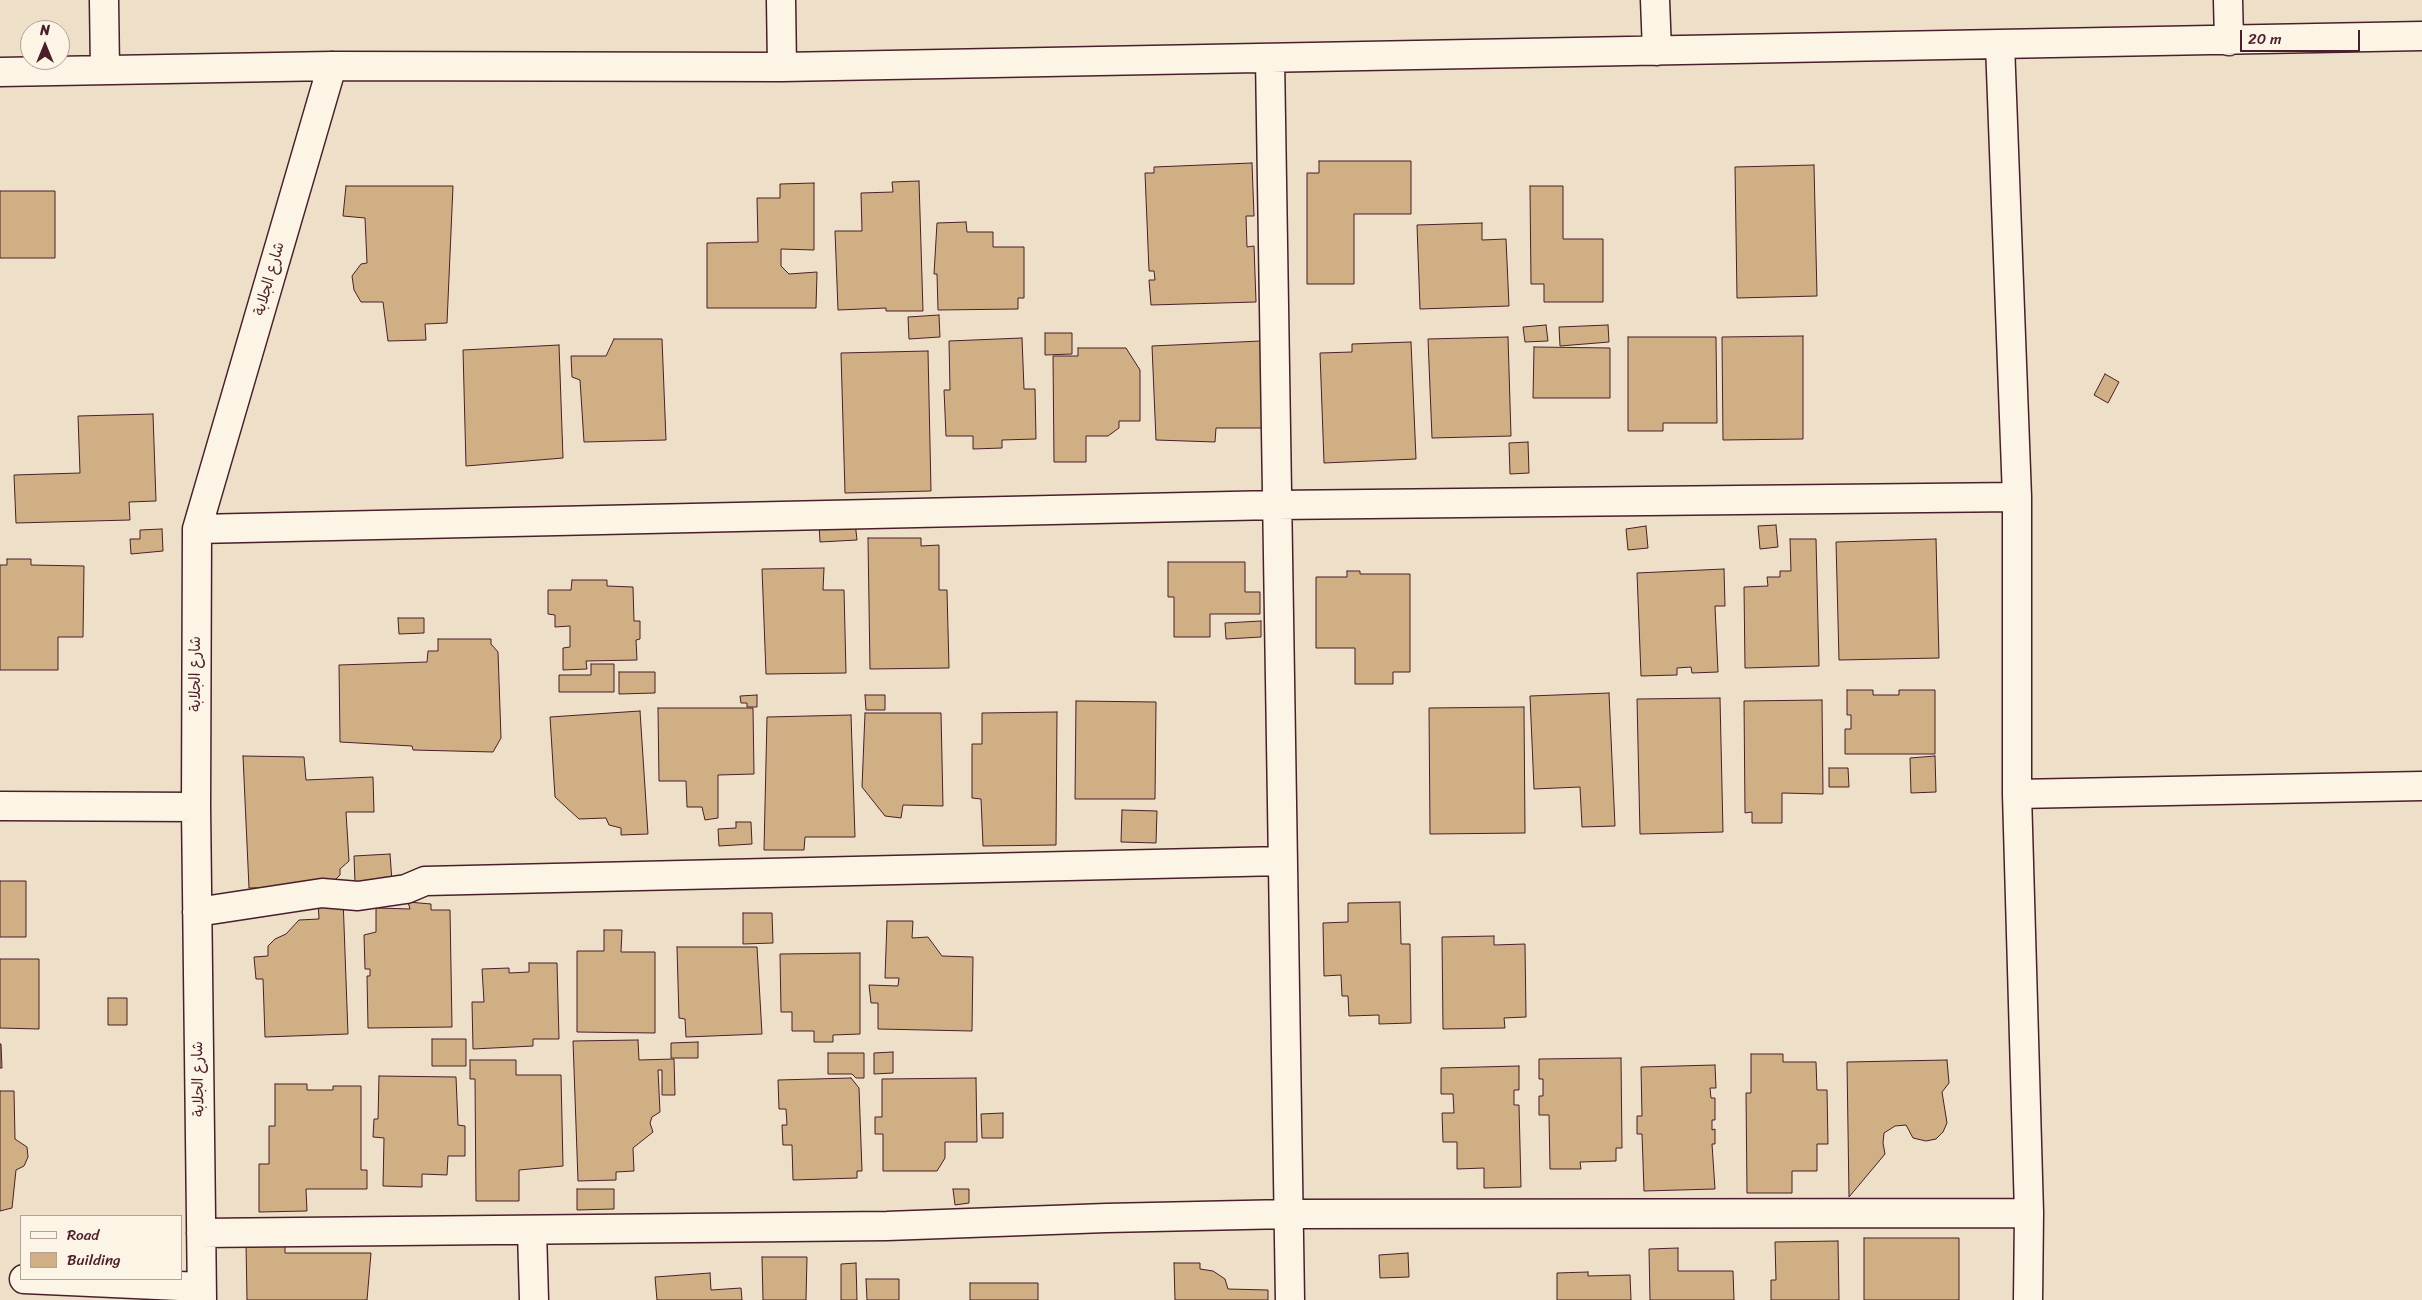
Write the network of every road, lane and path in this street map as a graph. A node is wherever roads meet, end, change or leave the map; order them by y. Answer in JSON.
{"nodes":[{"id":1,"x":104,"y":0,"type":"edge"},
{"id":2,"x":781,"y":0,"type":"edge"},
{"id":3,"x":1655,"y":0,"type":"edge"},
{"id":4,"x":2228,"y":0,"type":"edge"},
{"id":5,"x":2244,"y":0,"type":"edge"},
{"id":6,"x":2422,"y":36,"type":"edge"},
{"id":7,"x":2237,"y":40,"type":"junction"},
{"id":8,"x":2000,"y":44,"type":"junction"},
{"id":9,"x":1656,"y":51,"type":"junction"},
{"id":10,"x":1270,"y":58,"type":"junction"},
{"id":11,"x":332,"y":66,"type":"junction"},
{"id":12,"x":782,"y":67,"type":"junction"},
{"id":13,"x":105,"y":70,"type":"junction"},
{"id":14,"x":0,"y":72,"type":"edge"},
{"id":15,"x":2017,"y":497,"type":"junction"},
{"id":16,"x":1276,"y":505,"type":"junction"},
{"id":17,"x":198,"y":529,"type":"junction"},
{"id":18,"x":2422,"y":786,"type":"edge"},
{"id":19,"x":2017,"y":794,"type":"junction"},
{"id":20,"x":0,"y":806,"type":"edge"},
{"id":21,"x":196,"y":807,"type":"junction"},
{"id":22,"x":1282,"y":861,"type":"junction"},
{"id":23,"x":197,"y":912,"type":"junction"},
{"id":24,"x":2029,"y":1213,"type":"junction"},
{"id":25,"x":1289,"y":1214,"type":"junction"},
{"id":26,"x":532,"y":1231,"type":"junction"},
{"id":27,"x":201,"y":1233,"type":"junction"},
{"id":28,"x":0,"y":1278,"type":"edge"},
{"id":29,"x":20,"y":1279,"type":"edge"},
{"id":30,"x":36,"y":1280,"type":"edge"},
{"id":31,"x":202,"y":1293,"type":"edge"},
{"id":32,"x":534,"y":1300,"type":"edge"},
{"id":33,"x":1290,"y":1300,"type":"edge"},
{"id":34,"x":2028,"y":1300,"type":"edge"}],
"edges":[{"from":1,"to":13,"type":"street"},
{"from":2,"to":12,"type":"street"},
{"from":3,"to":9,"type":"street"},
{"from":4,"to":7,"type":"street"},
{"from":5,"to":7,"type":"street"},
{"from":6,"to":7,"type":"street"},
{"from":7,"to":8,"type":"street"},
{"from":8,"to":9,"type":"street"},
{"from":8,"to":15,"type":"street"},
{"from":9,"to":10,"type":"street"},
{"from":10,"to":12,"type":"street"},
{"from":10,"to":16,"type":"street"},
{"from":11,"to":12,"type":"street"},
{"from":11,"to":13,"type":"street"},
{"from":11,"to":17,"type":"street","name":"شارع الجلابة"},
{"from":13,"to":14,"type":"street"},
{"from":15,"to":16,"type":"street"},
{"from":15,"to":19,"type":"street"},
{"from":16,"to":17,"type":"street"},
{"from":16,"to":22,"type":"street"},
{"from":17,"to":21,"type":"street","name":"شارع الجلابة"},
{"from":18,"to":19,"type":"street"},
{"from":19,"to":24,"type":"street"},
{"from":20,"to":21,"type":"street"},
{"from":21,"to":23,"type":"street","name":"شارع الجلابة"},
{"from":22,"to":23,"type":"street"},
{"from":22,"to":25,"type":"street"},
{"from":23,"to":27,"type":"street","name":"شارع الجلابة"},
{"from":24,"to":25,"type":"street"},
{"from":24,"to":34,"type":"street"},
{"from":25,"to":26,"type":"street"},
{"from":25,"to":33,"type":"street"},
{"from":26,"to":27,"type":"street"},
{"from":26,"to":32,"type":"street"},
{"from":27,"to":31,"type":"street","name":"شارع الجلابة"},
{"from":28,"to":29,"type":"street"},
{"from":30,"to":31,"type":"street"}]}
